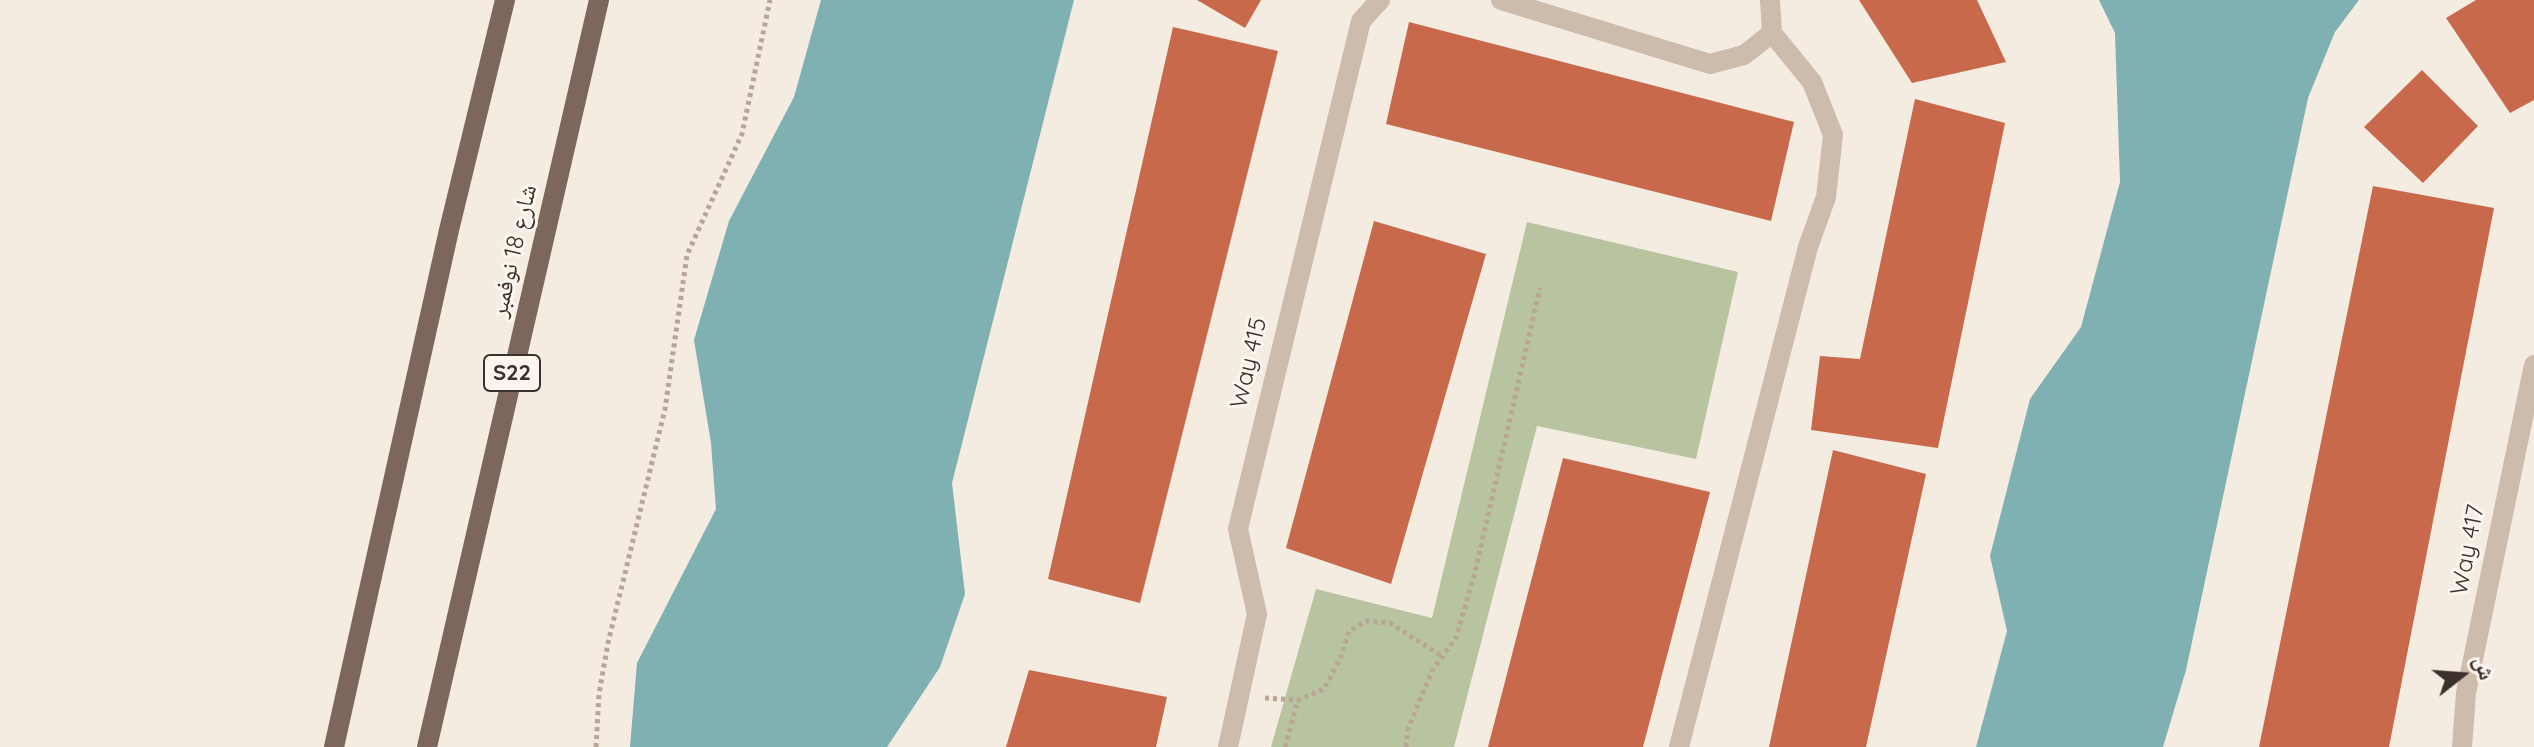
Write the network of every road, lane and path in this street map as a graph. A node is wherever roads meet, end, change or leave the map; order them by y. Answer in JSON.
{"nodes":[{"id":1,"x":505,"y":0,"type":"edge"},
{"id":2,"x":599,"y":0,"type":"edge"},
{"id":3,"x":770,"y":0,"type":"edge"},
{"id":4,"x":1380,"y":0,"type":"edge"},
{"id":5,"x":1501,"y":0,"type":"edge"},
{"id":6,"x":1770,"y":0,"type":"edge"},
{"id":7,"x":1772,"y":33,"type":"junction"},
{"id":8,"x":1540,"y":288,"type":"dead end"},
{"id":9,"x":2534,"y":365,"type":"edge"},
{"id":10,"x":2524,"y":449,"type":"edge"},
{"id":11,"x":1442,"y":656,"type":"junction"},
{"id":12,"x":1240,"y":697,"type":"junction"},
{"id":13,"x":1298,"y":700,"type":"junction"},
{"id":14,"x":334,"y":747,"type":"edge"},
{"id":15,"x":427,"y":747,"type":"edge"},
{"id":16,"x":596,"y":747,"type":"edge"},
{"id":17,"x":1228,"y":747,"type":"edge"},
{"id":18,"x":1285,"y":747,"type":"edge"},
{"id":19,"x":1406,"y":747,"type":"edge"},
{"id":20,"x":1679,"y":747,"type":"edge"},
{"id":21,"x":2462,"y":747,"type":"edge"}],
"edges":[{"from":1,"to":14,"type":"main road"},
{"from":2,"to":15,"type":"main road","name":"شارع 18 نوفمبر","number":"S22"},
{"from":3,"to":16,"type":"path"},
{"from":4,"to":12,"type":"street","name":"Way 415"},
{"from":5,"to":7,"type":"street"},
{"from":6,"to":7,"type":"street"},
{"from":7,"to":20,"type":"street"},
{"from":8,"to":11,"type":"path"},
{"from":9,"to":10,"type":"street","name":"Way 417"},
{"from":10,"to":21,"type":"street","name":"Way 417"},
{"from":11,"to":13,"type":"path"},
{"from":11,"to":19,"type":"path"},
{"from":12,"to":13,"type":"path"},
{"from":12,"to":17,"type":"street","name":"Way 415"},
{"from":13,"to":18,"type":"path"}]}
